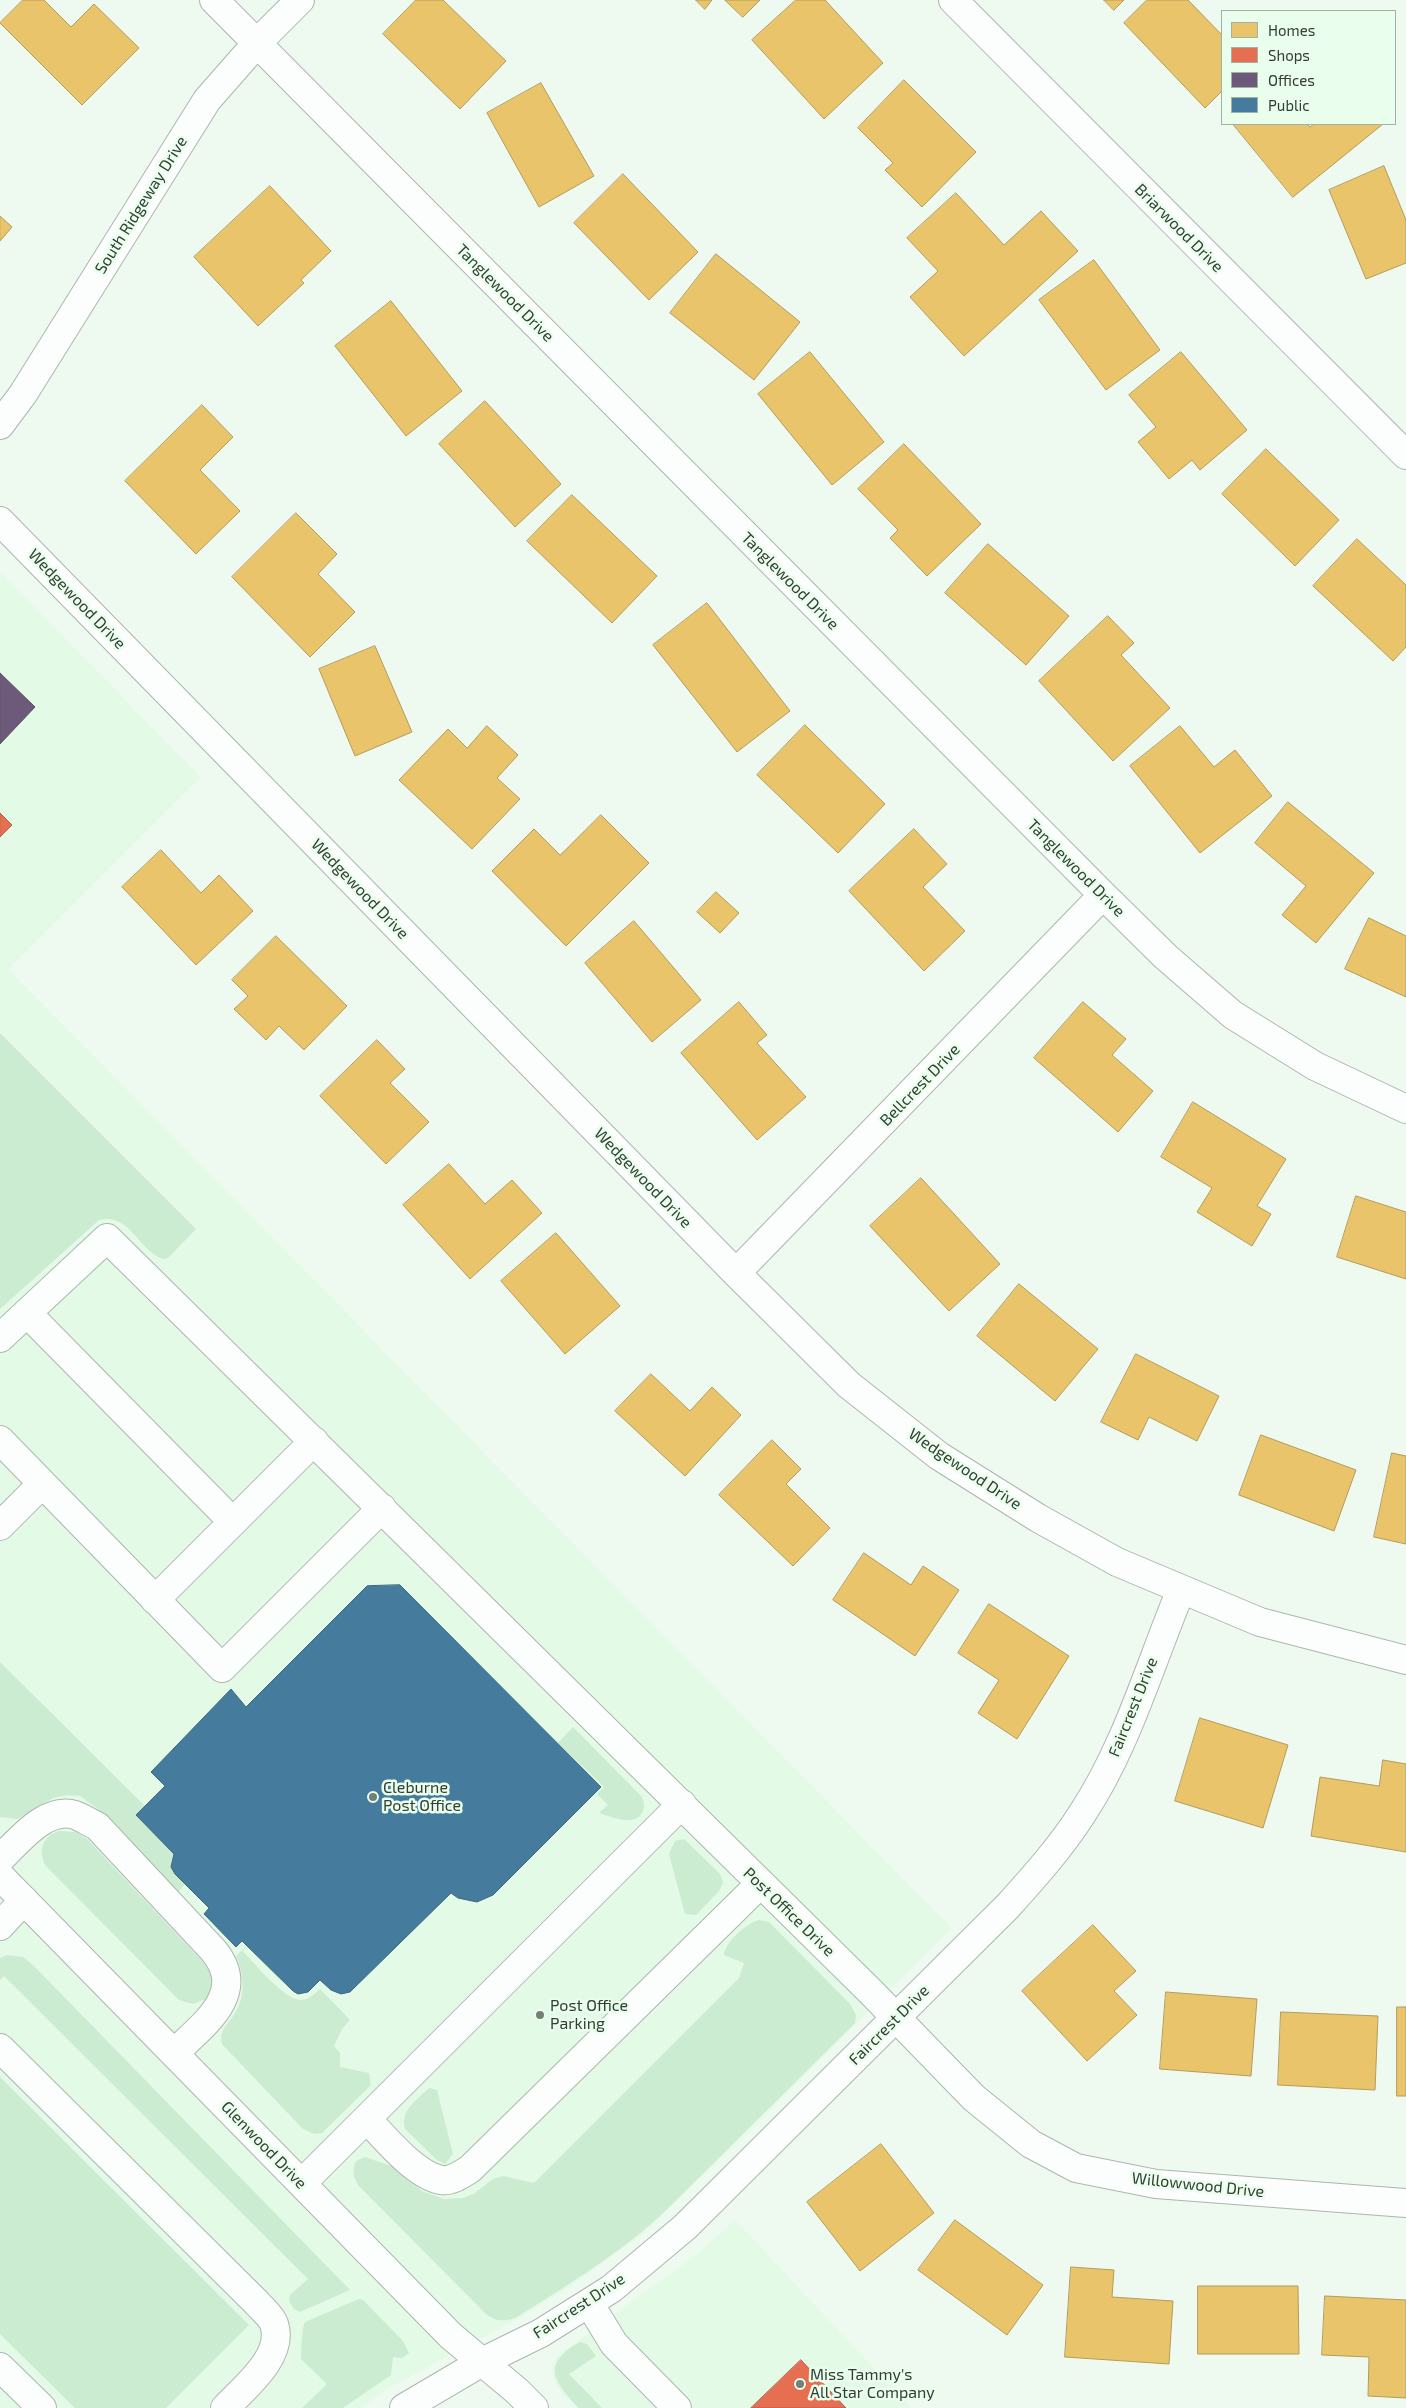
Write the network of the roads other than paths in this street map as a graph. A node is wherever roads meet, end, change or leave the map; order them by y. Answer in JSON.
{"nodes":[{"id":1,"x":214,"y":0,"type":"edge"},
{"id":2,"x":300,"y":0,"type":"edge"},
{"id":3,"x":953,"y":0,"type":"edge"},
{"id":4,"x":257,"y":43,"type":"junction"},
{"id":5,"x":0,"y":425,"type":"edge"},
{"id":6,"x":1406,"y":455,"type":"edge"},
{"id":7,"x":0,"y":521,"type":"edge"},
{"id":8,"x":1103,"y":895,"type":"junction"},
{"id":9,"x":1406,"y":1109,"type":"edge"},
{"id":10,"x":736,"y":1273,"type":"junction"},
{"id":11,"x":27,"y":1313,"type":"junction"},
{"id":12,"x":0,"y":1338,"type":"edge"},
{"id":13,"x":0,"y":1440,"type":"edge"},
{"id":14,"x":314,"y":1441,"type":"junction"},
{"id":15,"x":42,"y":1484,"type":"junction"},
{"id":16,"x":382,"y":1508,"type":"junction"},
{"id":17,"x":233,"y":1522,"type":"junction"},
{"id":18,"x":0,"y":1526,"type":"edge"},
{"id":19,"x":1181,"y":1590,"type":"junction"},
{"id":20,"x":156,"y":1600,"type":"junction"},
{"id":21,"x":1406,"y":1660,"type":"edge"},
{"id":22,"x":682,"y":1804,"type":"junction"},
{"id":23,"x":0,"y":1858,"type":"edge"},
{"id":24,"x":0,"y":1876,"type":"edge"},
{"id":25,"x":760,"y":1884,"type":"junction"},
{"id":26,"x":24,"y":1900,"type":"junction"},
{"id":27,"x":0,"y":1926,"type":"edge"},
{"id":28,"x":896,"y":2019,"type":"junction"},
{"id":29,"x":0,"y":2048,"type":"edge"},
{"id":30,"x":174,"y":2054,"type":"junction"},
{"id":31,"x":367,"y":2119,"type":"junction"},
{"id":32,"x":302,"y":2183,"type":"junction"},
{"id":33,"x":1406,"y":2203,"type":"edge"},
{"id":34,"x":589,"y":2303,"type":"junction"},
{"id":35,"x":482,"y":2362,"type":"junction"},
{"id":36,"x":0,"y":2366,"type":"edge"},
{"id":37,"x":42,"y":2408,"type":"edge"},
{"id":38,"x":224,"y":2408,"type":"edge"},
{"id":39,"x":404,"y":2408,"type":"edge"},
{"id":40,"x":534,"y":2408,"type":"edge"},
{"id":41,"x":677,"y":2408,"type":"edge"}],
"edges":[{"from":1,"to":4,"type":"street","name":"Tanglewood Drive"},
{"from":2,"to":4,"type":"street","name":"South Ridgeway Drive"},
{"from":3,"to":6,"type":"street","name":"Briarwood Drive"},
{"from":4,"to":5,"type":"street","name":"South Ridgeway Drive"},
{"from":4,"to":8,"type":"street","name":"Tanglewood Drive"},
{"from":7,"to":10,"type":"street","name":"Wedgewood Drive"},
{"from":8,"to":9,"type":"street","name":"Tanglewood Drive"},
{"from":8,"to":10,"type":"street","name":"Bellcrest Drive"},
{"from":10,"to":19,"type":"street","name":"Wedgewood Drive"},
{"from":11,"to":12,"type":"street"},
{"from":11,"to":14,"type":"street","name":"Post Office Drive"},
{"from":11,"to":17,"type":"street"},
{"from":13,"to":15,"type":"street"},
{"from":14,"to":16,"type":"street","name":"Post Office Drive"},
{"from":14,"to":17,"type":"street"},
{"from":15,"to":18,"type":"street"},
{"from":15,"to":20,"type":"street"},
{"from":16,"to":20,"type":"street"},
{"from":16,"to":22,"type":"street","name":"Post Office Drive"},
{"from":17,"to":20,"type":"street"},
{"from":19,"to":21,"type":"street","name":"Wedgewood Drive"},
{"from":19,"to":28,"type":"street","name":"Faircrest Drive"},
{"from":22,"to":25,"type":"street","name":"Post Office Drive"},
{"from":22,"to":31,"type":"street"},
{"from":23,"to":30,"type":"street"},
{"from":24,"to":26,"type":"street","name":"Glenwood Drive"},
{"from":25,"to":28,"type":"street","name":"Post Office Drive"},
{"from":25,"to":31,"type":"street"},
{"from":26,"to":27,"type":"street"},
{"from":26,"to":30,"type":"street","name":"Glenwood Drive"},
{"from":28,"to":33,"type":"street","name":"Willowwood Drive"},
{"from":28,"to":34,"type":"street","name":"Faircrest Drive"},
{"from":29,"to":38,"type":"street"},
{"from":30,"to":32,"type":"street","name":"Glenwood Drive"},
{"from":31,"to":32,"type":"street"},
{"from":32,"to":35,"type":"street","name":"Glenwood Drive"},
{"from":34,"to":35,"type":"street","name":"Faircrest Drive"},
{"from":34,"to":41,"type":"street"},
{"from":35,"to":39,"type":"street","name":"Faircrest Drive"},
{"from":35,"to":40,"type":"street","name":"Glenwood Drive"},
{"from":36,"to":37,"type":"street"}]}
